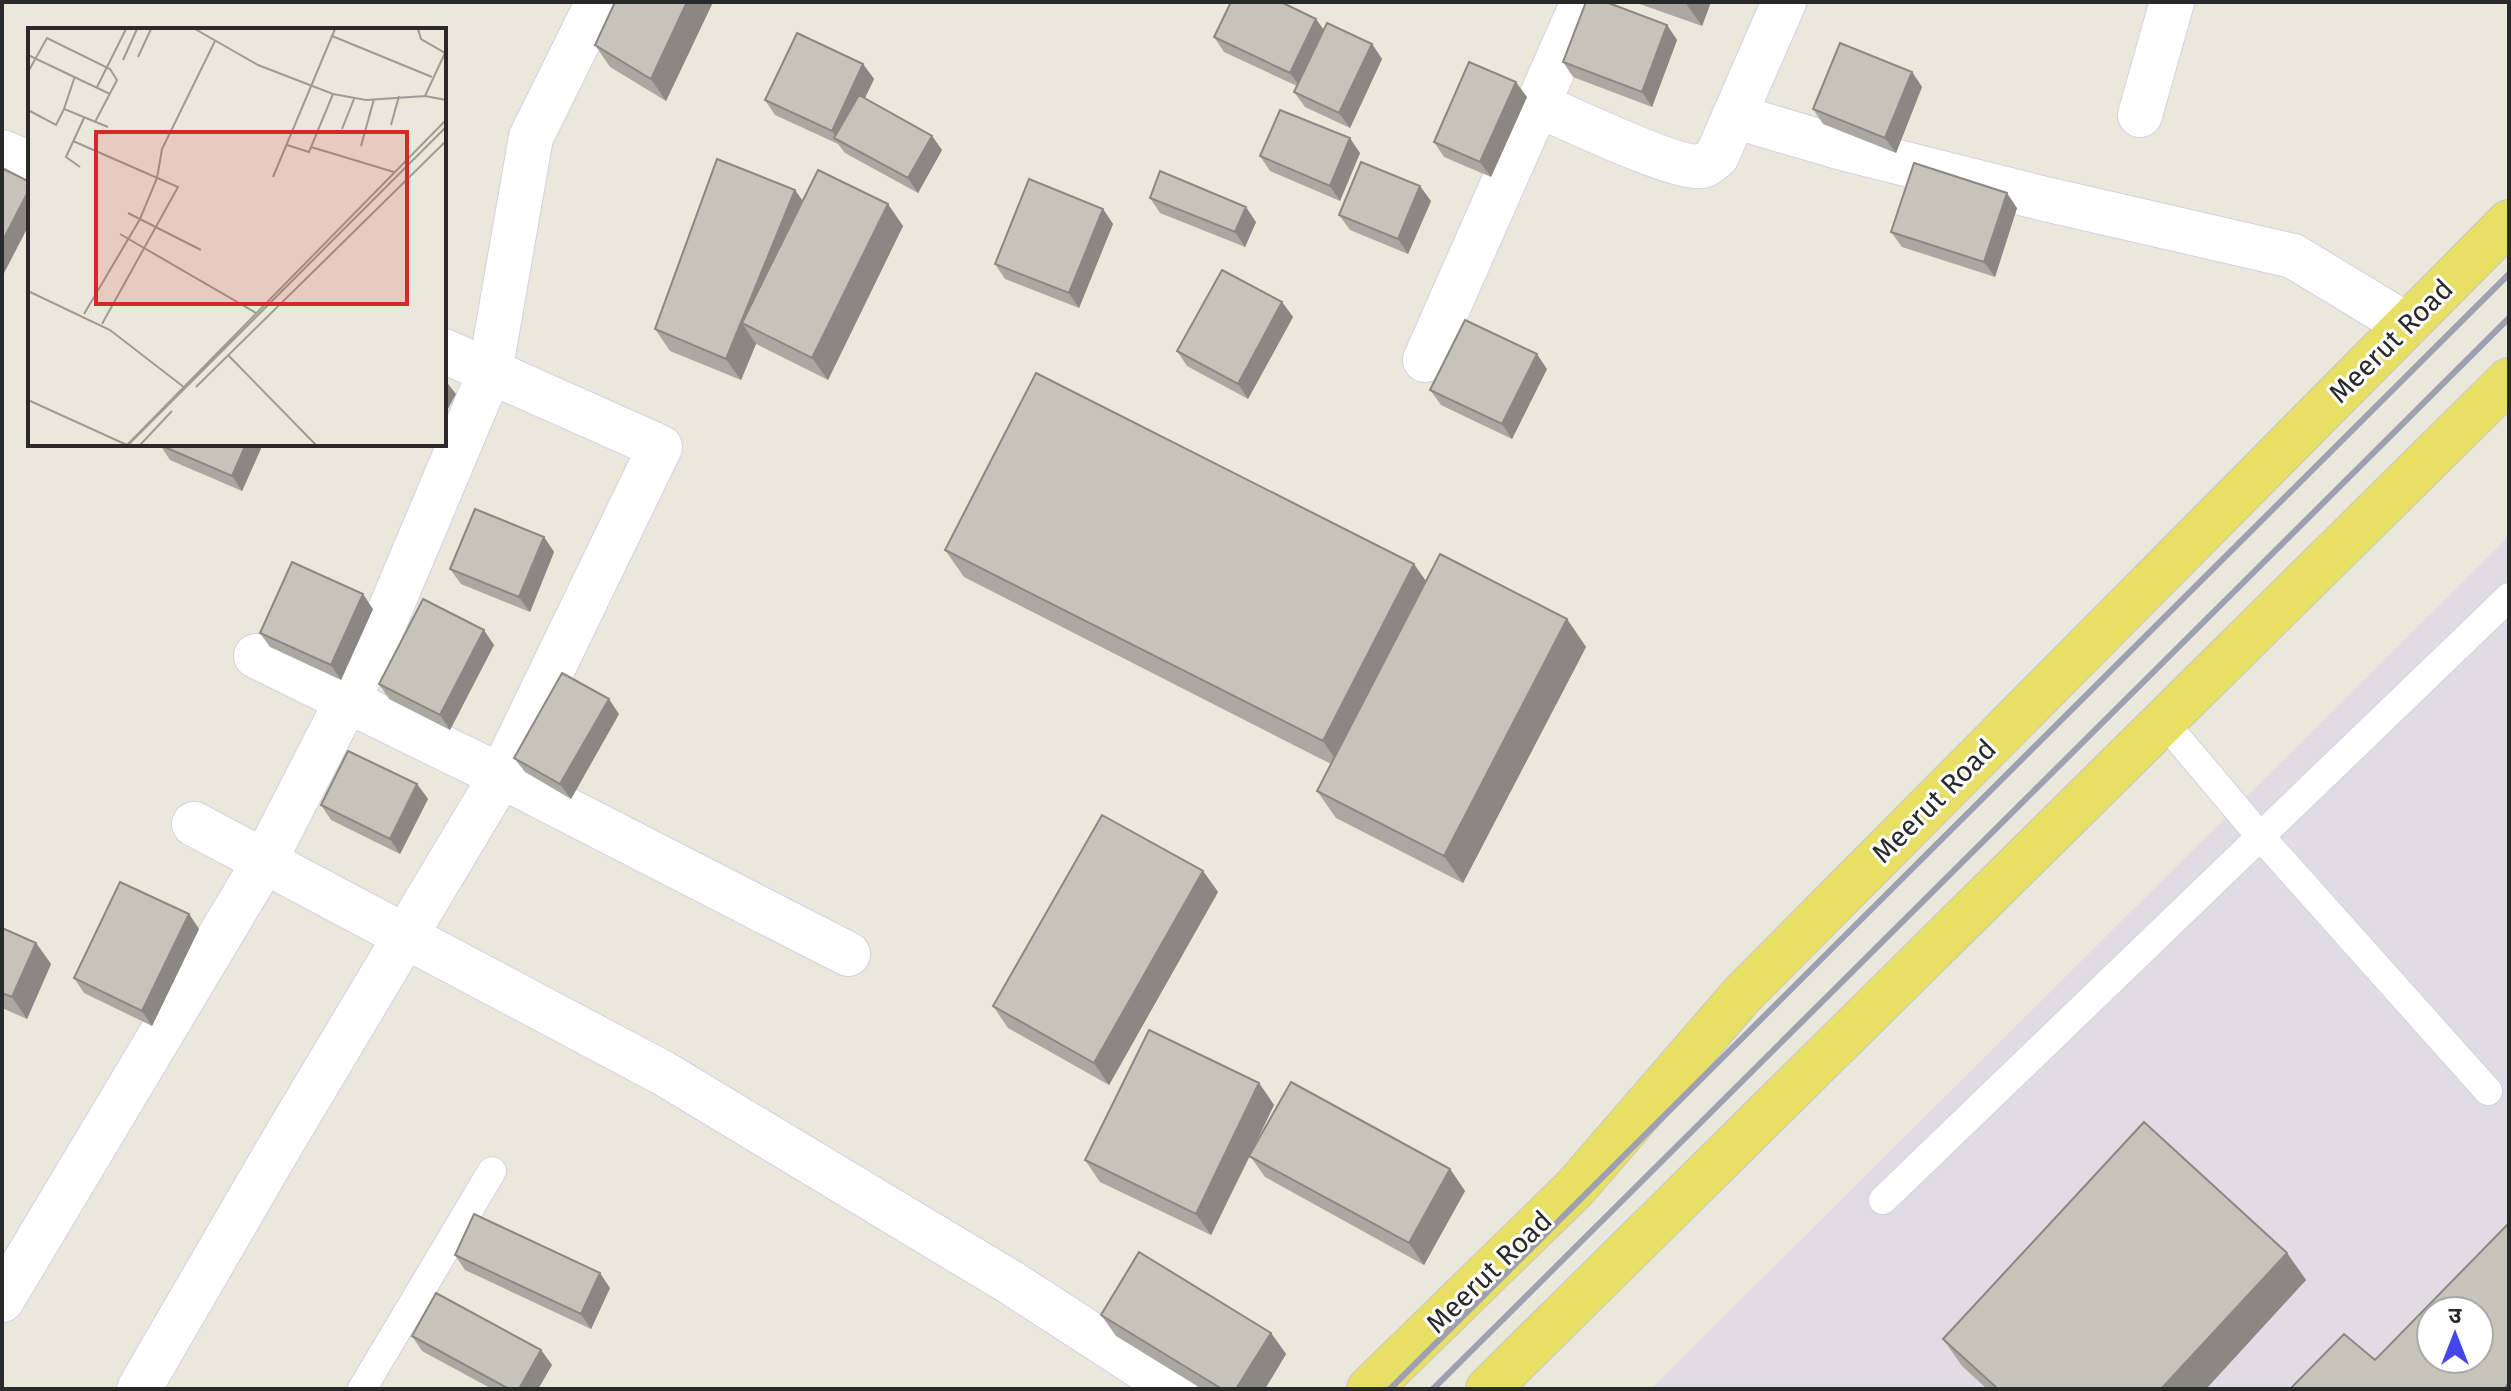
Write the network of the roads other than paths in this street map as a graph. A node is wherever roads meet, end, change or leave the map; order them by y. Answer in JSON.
{"nodes":[{"id":1,"x":598,"y":2,"type":"edge"},
{"id":2,"x":1583,"y":2,"type":"edge"},
{"id":3,"x":1784,"y":2,"type":"edge"},
{"id":4,"x":2172,"y":2,"type":"edge"},
{"id":5,"x":1538,"y":105,"type":"junction"},
{"id":6,"x":2140,"y":115,"type":"dead end"},
{"id":7,"x":1737,"y":117,"type":"junction"},
{"id":8,"x":2,"y":152,"type":"edge"},
{"id":9,"x":28,"y":163,"type":"edge"},
{"id":10,"x":2509,"y":222,"type":"edge"},
{"id":11,"x":2407,"y":325,"type":"junction"},
{"id":12,"x":446,"y":352,"type":"edge"},
{"id":13,"x":1425,"y":360,"type":"dead end"},
{"id":14,"x":490,"y":372,"type":"junction"},
{"id":15,"x":2509,"y":380,"type":"edge"},
{"id":16,"x":2509,"y":597,"type":"edge"},
{"id":17,"x":256,"y":656,"type":"dead end"},
{"id":18,"x":349,"y":701,"type":"junction"},
{"id":19,"x":2164,"y":722,"type":"junction"},
{"id":20,"x":501,"y":776,"type":"junction"},
{"id":21,"x":194,"y":824,"type":"dead end"},
{"id":22,"x":2260,"y":836,"type":"junction"},
{"id":23,"x":264,"y":862,"type":"junction"},
{"id":24,"x":406,"y":937,"type":"junction"},
{"id":25,"x":848,"y":954,"type":"dead end"},
{"id":26,"x":2488,"y":1091,"type":"dead end"},
{"id":27,"x":492,"y":1171,"type":"dead end"},
{"id":28,"x":1883,"y":1200,"type":"dead end"},
{"id":29,"x":2,"y":1300,"type":"edge"},
{"id":30,"x":139,"y":1389,"type":"edge"},
{"id":31,"x":362,"y":1389,"type":"edge"},
{"id":32,"x":1175,"y":1389,"type":"edge"},
{"id":33,"x":1369,"y":1389,"type":"edge"},
{"id":34,"x":1488,"y":1389,"type":"edge"}],
"edges":[{"from":1,"to":14,"type":"street"},
{"from":2,"to":5,"type":"street"},
{"from":3,"to":7,"type":"street"},
{"from":4,"to":6,"type":"street"},
{"from":5,"to":7,"type":"street"},
{"from":5,"to":13,"type":"street"},
{"from":7,"to":11,"type":"street"},
{"from":8,"to":9,"type":"street"},
{"from":10,"to":11,"type":"main road","name":"Meerut Road"},
{"from":11,"to":33,"type":"main road","name":"Meerut Road"},
{"from":12,"to":14,"type":"street"},
{"from":14,"to":18,"type":"street"},
{"from":14,"to":20,"type":"street"},
{"from":15,"to":19,"type":"main road"},
{"from":16,"to":22,"type":"lane"},
{"from":17,"to":18,"type":"street"},
{"from":18,"to":20,"type":"street"},
{"from":18,"to":23,"type":"street"},
{"from":19,"to":22,"type":"lane"},
{"from":19,"to":34,"type":"main road"},
{"from":20,"to":24,"type":"street"},
{"from":20,"to":25,"type":"street"},
{"from":21,"to":23,"type":"street"},
{"from":22,"to":26,"type":"lane"},
{"from":22,"to":28,"type":"lane"},
{"from":23,"to":24,"type":"street"},
{"from":23,"to":29,"type":"street"},
{"from":24,"to":30,"type":"street"},
{"from":24,"to":32,"type":"street"},
{"from":27,"to":31,"type":"lane"}]}
